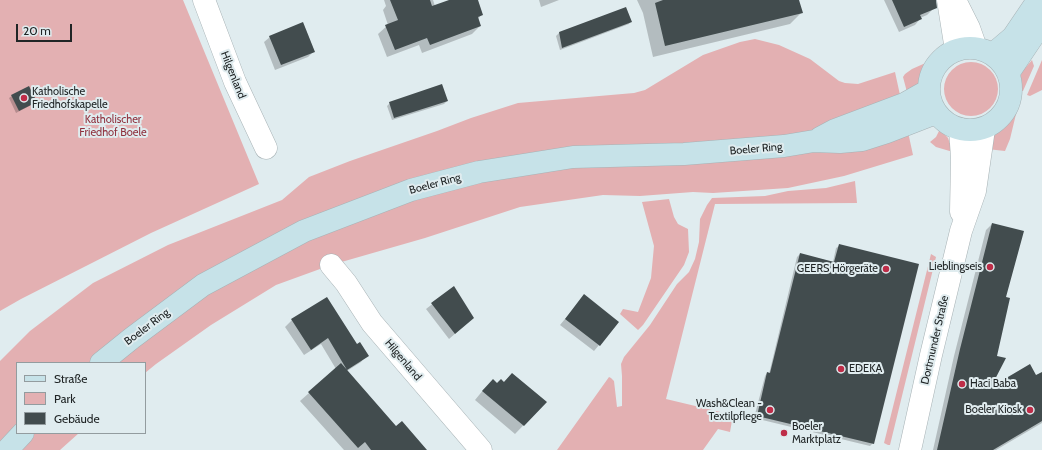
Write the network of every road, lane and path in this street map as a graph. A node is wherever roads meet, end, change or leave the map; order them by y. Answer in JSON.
{"nodes":[{"id":1,"x":204,"y":0,"type":"edge"},
{"id":2,"x":948,"y":0,"type":"edge"},
{"id":3,"x":955,"y":0,"type":"edge"},
{"id":4,"x":1038,"y":0,"type":"edge"},
{"id":5,"x":1042,"y":23,"type":"edge"},
{"id":6,"x":975,"y":51,"type":"junction"},
{"id":7,"x":1009,"y":72,"type":"junction"},
{"id":8,"x":929,"y":90,"type":"junction"},
{"id":9,"x":936,"y":113,"type":"junction"},
{"id":10,"x":960,"y":129,"type":"junction"},
{"id":11,"x":984,"y":129,"type":"junction"},
{"id":12,"x":814,"y":141,"type":"junction"},
{"id":13,"x":266,"y":148,"type":"dead end"},
{"id":14,"x":961,"y":231,"type":"junction"},
{"id":15,"x":331,"y":265,"type":"dead end"},
{"id":16,"x":102,"y":362,"type":"edge"},
{"id":17,"x":22,"y":434,"type":"edge"},
{"id":18,"x":7,"y":450,"type":"edge"},
{"id":19,"x":481,"y":450,"type":"edge"},
{"id":20,"x":910,"y":450,"type":"edge"}],
"edges":[{"from":1,"to":13,"type":"street","name":"Hilgenland"},
{"from":2,"to":6,"type":"street"},
{"from":3,"to":6,"type":"street"},
{"from":4,"to":6,"type":"main road"},
{"from":5,"to":7,"type":"main road"},
{"from":6,"to":7,"type":"main road"},
{"from":6,"to":8,"type":"main road"},
{"from":7,"to":11,"type":"main road"},
{"from":8,"to":9,"type":"main road"},
{"from":8,"to":12,"type":"main road","name":"Boeler Ring"},
{"from":9,"to":10,"type":"main road"},
{"from":9,"to":12,"type":"main road","name":"Boeler Ring"},
{"from":10,"to":11,"type":"main road"},
{"from":10,"to":14,"type":"street","name":"Dortmunder Straße"},
{"from":11,"to":14,"type":"street","name":"Dortmunder Straße"},
{"from":12,"to":16,"type":"main road","name":"Boeler Ring"},
{"from":14,"to":20,"type":"street","name":"Dortmunder Straße"},
{"from":15,"to":19,"type":"street","name":"Hilgenland"},
{"from":17,"to":18,"type":"main road"}]}
